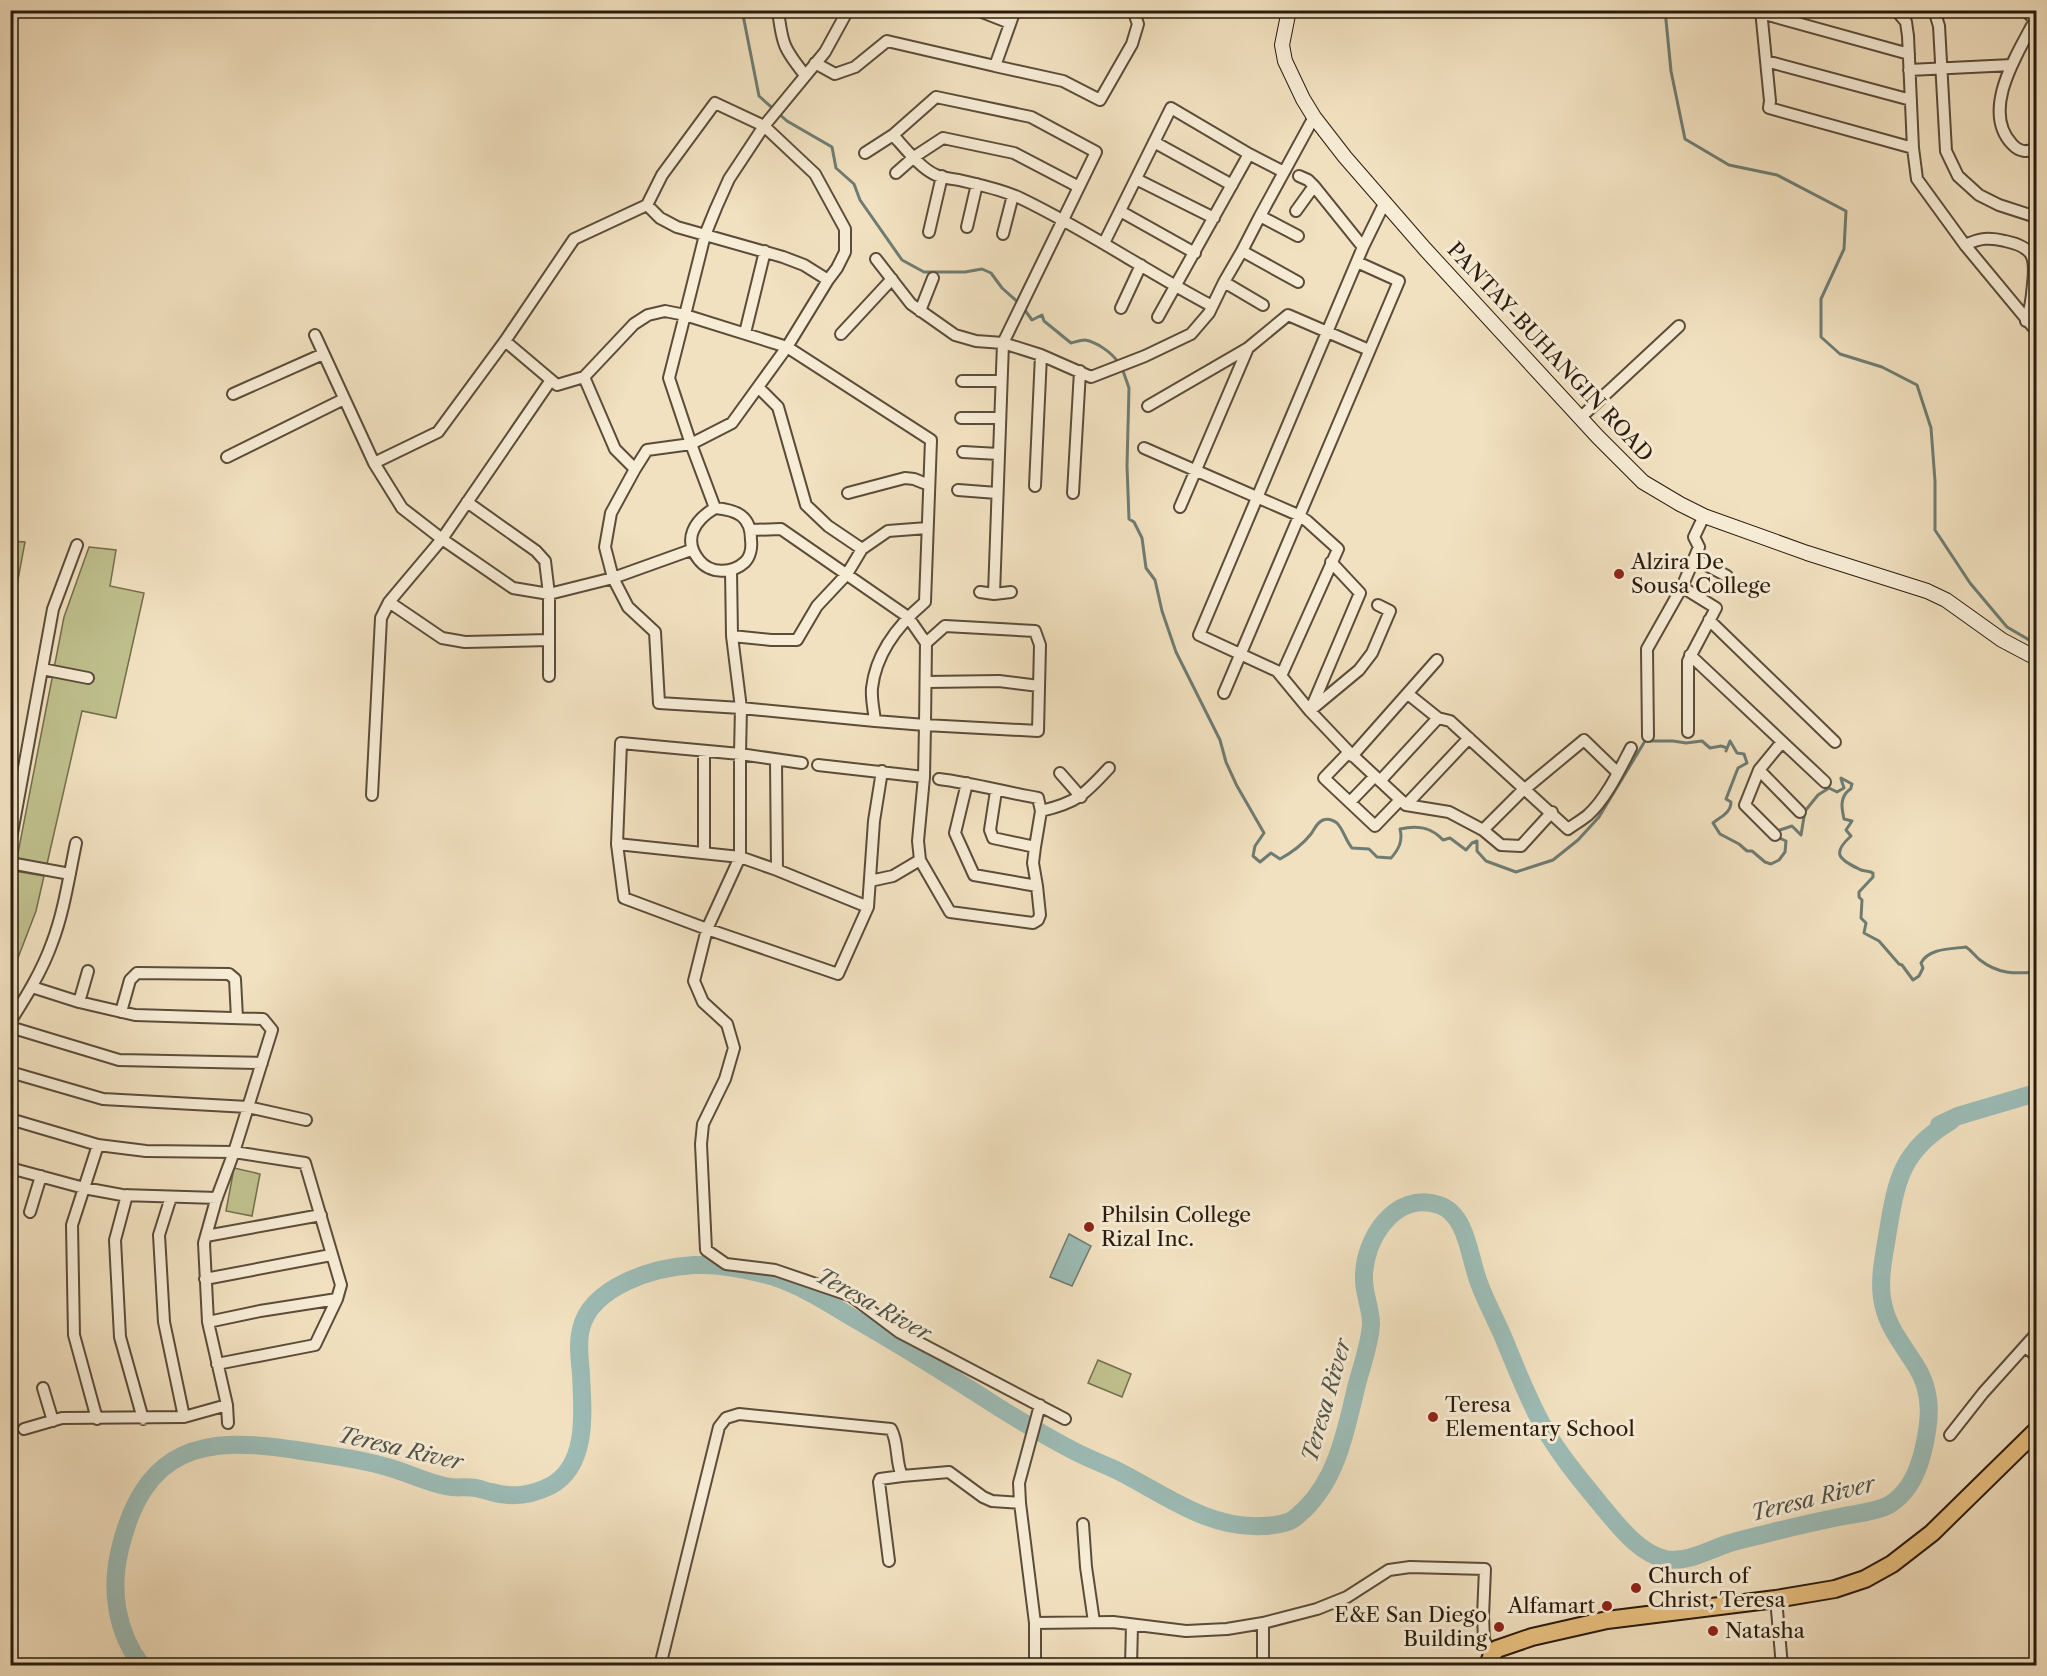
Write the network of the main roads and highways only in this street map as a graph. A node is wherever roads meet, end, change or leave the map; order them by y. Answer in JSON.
{"nodes":[{"id":1,"x":2037,"y":1431,"type":"edge"},
{"id":2,"x":1490,"y":1660,"type":"edge"}],
"edges":[{"from":1,"to":2,"type":"main road"}]}
